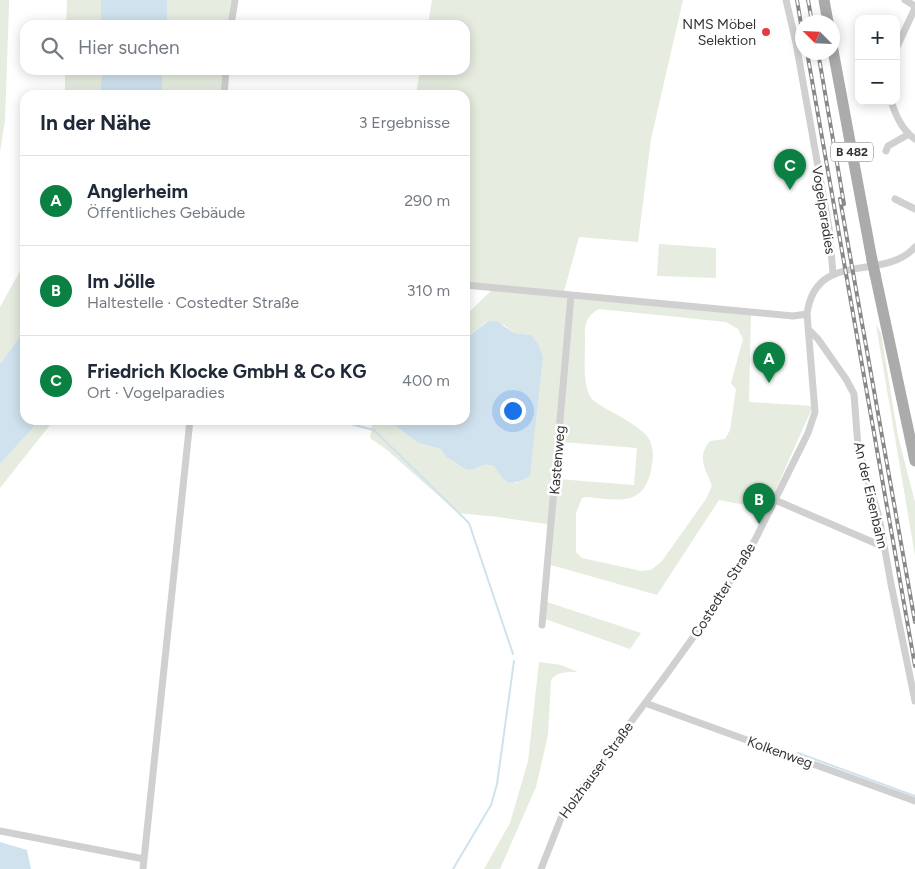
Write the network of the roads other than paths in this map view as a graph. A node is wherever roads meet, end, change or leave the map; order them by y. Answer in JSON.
{"nodes":[{"id":1,"x":235,"y":0,"type":"edge"},
{"id":2,"x":786,"y":0,"type":"edge"},
{"id":3,"x":824,"y":0,"type":"edge"},
{"id":4,"x":905,"y":0,"type":"edge"},
{"id":5,"x":915,"y":7,"type":"edge"},
{"id":6,"x":827,"y":15,"type":"edge"},
{"id":7,"x":232,"y":20,"type":"edge"},
{"id":8,"x":900,"y":40,"type":"edge"},
{"id":9,"x":835,"y":60,"type":"edge"},
{"id":10,"x":226,"y":75,"type":"edge"},
{"id":11,"x":224,"y":90,"type":"edge"},
{"id":12,"x":892,"y":105,"type":"edge"},
{"id":13,"x":909,"y":134,"type":"junction"},
{"id":14,"x":915,"y":139,"type":"edge"},
{"id":15,"x":886,"y":151,"type":"dead end"},
{"id":16,"x":895,"y":199,"type":"dead end"},
{"id":17,"x":915,"y":209,"type":"edge"},
{"id":18,"x":915,"y":248,"type":"edge"},
{"id":19,"x":833,"y":274,"type":"junction"},
{"id":20,"x":470,"y":285,"type":"edge"},
{"id":21,"x":571,"y":295,"type":"junction"},
{"id":22,"x":807,"y":314,"type":"junction"},
{"id":23,"x":808,"y":330,"type":"junction"},
{"id":24,"x":189,"y":425,"type":"edge"},
{"id":25,"x":915,"y":461,"type":"edge"},
{"id":26,"x":775,"y":500,"type":"junction"},
{"id":27,"x":884,"y":547,"type":"junction"},
{"id":28,"x":542,"y":626,"type":"dead end"},
{"id":29,"x":915,"y":701,"type":"edge"},
{"id":30,"x":645,"y":703,"type":"junction"},
{"id":31,"x":915,"y":801,"type":"edge"},
{"id":32,"x":0,"y":831,"type":"edge"},
{"id":33,"x":144,"y":859,"type":"junction"},
{"id":34,"x":143,"y":869,"type":"edge"},
{"id":35,"x":541,"y":869,"type":"edge"}],
"edges":[{"from":1,"to":7,"type":"street"},
{"from":2,"to":19,"type":"street","name":"Vogelparadies"},
{"from":3,"to":6,"type":"main road"},
{"from":4,"to":5,"type":"street"},
{"from":5,"to":8,"type":"street"},
{"from":9,"to":25,"type":"main road","number":"B 482","bridge":true},
{"from":10,"to":11,"type":"street"},
{"from":12,"to":13,"type":"street"},
{"from":13,"to":14,"type":"street"},
{"from":13,"to":15,"type":"street"},
{"from":16,"to":17,"type":"street"},
{"from":18,"to":19,"type":"street"},
{"from":19,"to":22,"type":"street","name":"Costedter Straße"},
{"from":20,"to":21,"type":"street"},
{"from":21,"to":22,"type":"street"},
{"from":21,"to":28,"type":"street","name":"Kastenweg"},
{"from":22,"to":23,"type":"street","name":"Costedter Straße"},
{"from":23,"to":26,"type":"street","name":"Costedter Straße"},
{"from":23,"to":27,"type":"street","name":"An der Eisenbahn"},
{"from":24,"to":33,"type":"street"},
{"from":26,"to":27,"type":"street"},
{"from":26,"to":30,"type":"street","name":"Costedter Straße"},
{"from":27,"to":29,"type":"street","name":"An der Eisenbahn"},
{"from":30,"to":31,"type":"street","name":"Kolkenweg"},
{"from":30,"to":35,"type":"street","name":"Holzhauser Straße"},
{"from":32,"to":33,"type":"street"},
{"from":33,"to":34,"type":"street"}]}
